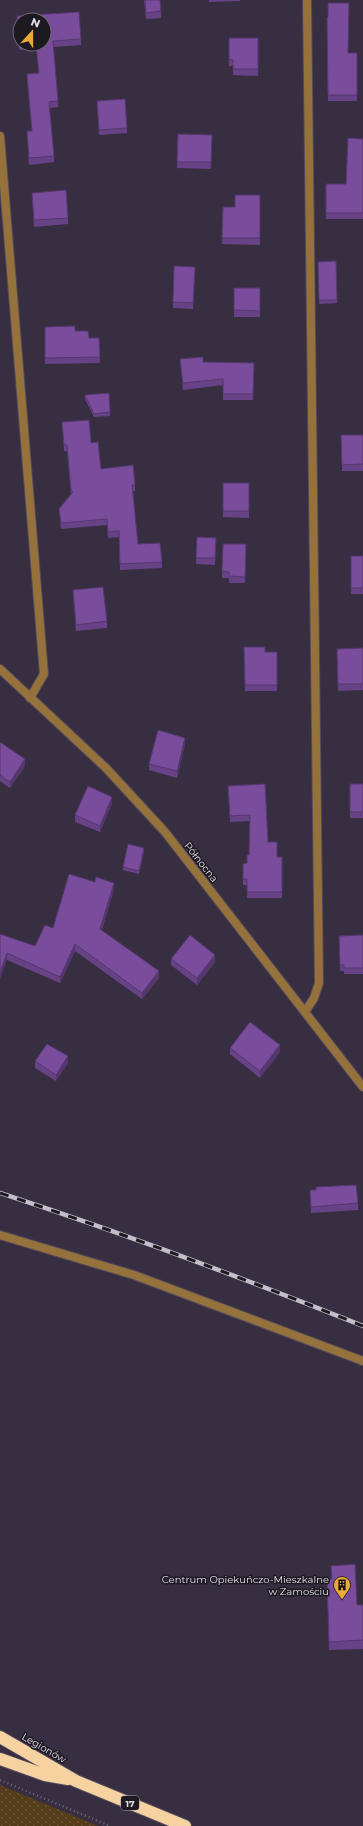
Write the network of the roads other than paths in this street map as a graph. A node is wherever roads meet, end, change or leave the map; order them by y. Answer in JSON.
{"nodes":[{"id":1,"x":307,"y":0,"type":"edge"},
{"id":2,"x":0,"y":136,"type":"edge"},
{"id":3,"x":0,"y":669,"type":"edge"},
{"id":4,"x":30,"y":698,"type":"junction"},
{"id":5,"x":305,"y":1012,"type":"junction"},
{"id":6,"x":363,"y":1087,"type":"edge"},
{"id":7,"x":0,"y":1235,"type":"edge"},
{"id":8,"x":363,"y":1361,"type":"edge"},
{"id":9,"x":0,"y":1736,"type":"edge"},
{"id":10,"x":0,"y":1759,"type":"edge"},
{"id":11,"x":76,"y":1781,"type":"junction"},
{"id":12,"x":185,"y":1826,"type":"edge"}],
"edges":[{"from":1,"to":5,"type":"street"},
{"from":2,"to":4,"type":"street"},
{"from":3,"to":4,"type":"street","name":"Północna"},
{"from":4,"to":5,"type":"street","name":"Północna"},
{"from":5,"to":6,"type":"street","name":"Północna"},
{"from":7,"to":8,"type":"street"},
{"from":9,"to":11,"type":"highway","name":"Legionów","number":"17"},
{"from":10,"to":11,"type":"highway","name":"Legionów","number":"17"},
{"from":11,"to":12,"type":"highway","name":"Legionów","number":"17"}]}
